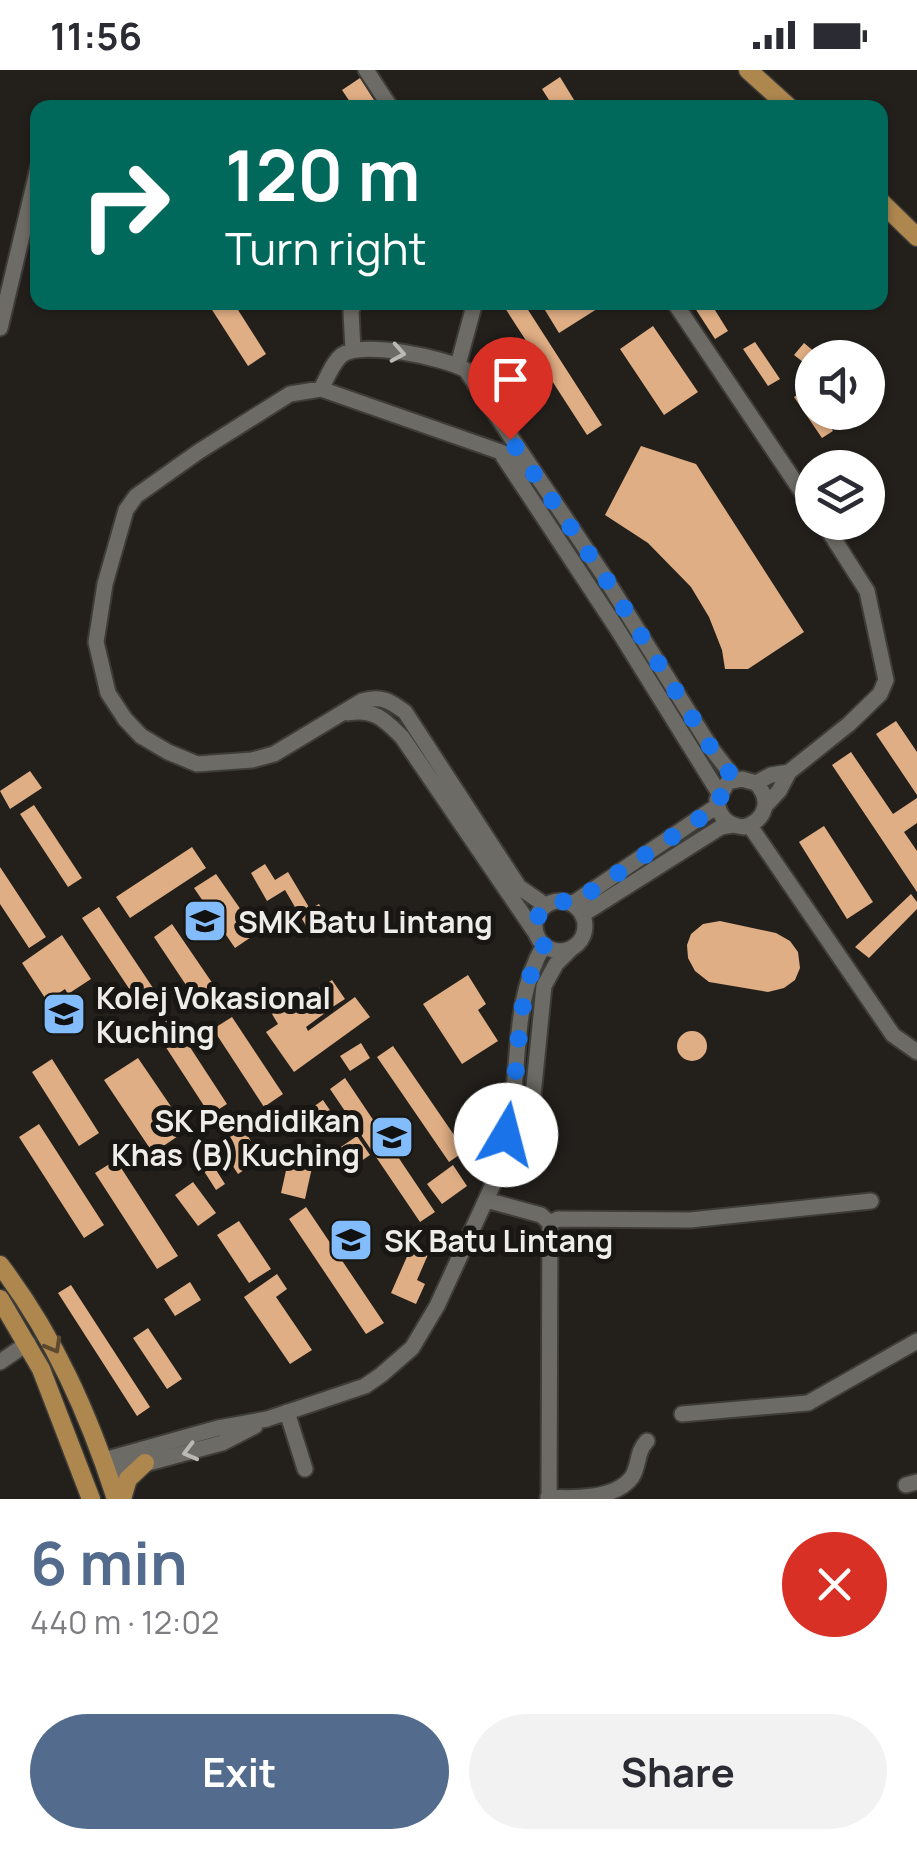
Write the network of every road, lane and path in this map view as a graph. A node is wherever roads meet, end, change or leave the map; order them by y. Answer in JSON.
{"nodes":[{"id":1,"x":366,"y":70,"type":"edge"},
{"id":2,"x":748,"y":70,"type":"edge"},
{"id":3,"x":386,"y":100,"type":"edge"},
{"id":4,"x":781,"y":100,"type":"edge"},
{"id":5,"x":30,"y":202,"type":"edge"},
{"id":6,"x":888,"y":208,"type":"edge"},
{"id":7,"x":917,"y":237,"type":"edge"},
{"id":8,"x":352,"y":310,"type":"edge"},
{"id":9,"x":473,"y":310,"type":"edge"},
{"id":10,"x":679,"y":310,"type":"edge"},
{"id":11,"x":0,"y":328,"type":"edge"},
{"id":12,"x":353,"y":350,"type":"junction"},
{"id":13,"x":458,"y":365,"type":"junction"},
{"id":14,"x":321,"y":388,"type":"junction"},
{"id":15,"x":501,"y":452,"type":"junction"},
{"id":16,"x":530,"y":469,"type":"junction"},
{"id":17,"x":795,"y":482,"type":"edge"},
{"id":18,"x":834,"y":540,"type":"edge"},
{"id":19,"x":604,"y":576,"type":"junction"},
{"id":20,"x":586,"y":582,"type":"junction"},
{"id":21,"x":340,"y":715,"type":"junction"},
{"id":22,"x":790,"y":772,"type":"junction"},
{"id":23,"x":734,"y":779,"type":"junction"},
{"id":24,"x":756,"y":783,"type":"junction"},
{"id":25,"x":718,"y":800,"type":"junction"},
{"id":26,"x":764,"y":810,"type":"junction"},
{"id":27,"x":741,"y":826,"type":"junction"},
{"id":28,"x":778,"y":864,"type":"junction"},
{"id":29,"x":545,"y":905,"type":"junction"},
{"id":30,"x":577,"y":909,"type":"junction"},
{"id":31,"x":540,"y":940,"type":"junction"},
{"id":32,"x":573,"y":947,"type":"junction"},
{"id":33,"x":917,"y":1052,"type":"edge"},
{"id":34,"x":508,"y":1152,"type":"junction"},
{"id":35,"x":486,"y":1200,"type":"junction"},
{"id":36,"x":871,"y":1201,"type":"dead end"},
{"id":37,"x":550,"y":1223,"type":"junction"},
{"id":38,"x":0,"y":1265,"type":"edge"},
{"id":39,"x":0,"y":1299,"type":"edge"},
{"id":40,"x":917,"y":1341,"type":"edge"},
{"id":41,"x":28,"y":1343,"type":"junction"},
{"id":42,"x":0,"y":1362,"type":"edge"},
{"id":43,"x":286,"y":1412,"type":"junction"},
{"id":44,"x":60,"y":1413,"type":"junction"},
{"id":45,"x":682,"y":1414,"type":"dead end"},
{"id":46,"x":220,"y":1436,"type":"junction"},
{"id":47,"x":647,"y":1441,"type":"dead end"},
{"id":48,"x":146,"y":1463,"type":"junction"},
{"id":49,"x":102,"y":1468,"type":"junction"},
{"id":50,"x":305,"y":1469,"type":"dead end"},
{"id":51,"x":548,"y":1498,"type":"edge"},
{"id":52,"x":94,"y":1499,"type":"edge"},
{"id":53,"x":119,"y":1499,"type":"edge"}],
"edges":[{"from":1,"to":3,"type":"street"},
{"from":2,"to":4,"type":"main road"},
{"from":5,"to":11,"type":"street"},
{"from":6,"to":7,"type":"main road"},
{"from":8,"to":12,"type":"street"},
{"from":9,"to":13,"type":"street"},
{"from":10,"to":17,"type":"street"},
{"from":12,"to":13,"type":"street","one_way":true},
{"from":12,"to":14,"type":"street"},
{"from":13,"to":16,"type":"street"},
{"from":14,"to":15,"type":"street"},
{"from":14,"to":21,"type":"street"},
{"from":15,"to":16,"type":"street"},
{"from":15,"to":20,"type":"street"},
{"from":16,"to":19,"type":"street"},
{"from":18,"to":22,"type":"street"},
{"from":19,"to":20,"type":"street"},
{"from":19,"to":23,"type":"street"},
{"from":20,"to":25,"type":"street"},
{"from":21,"to":29,"type":"street"},
{"from":21,"to":31,"type":"street"},
{"from":22,"to":24,"type":"street"},
{"from":22,"to":26,"type":"street"},
{"from":23,"to":24,"type":"street"},
{"from":23,"to":25,"type":"street"},
{"from":24,"to":26,"type":"street"},
{"from":25,"to":27,"type":"street"},
{"from":25,"to":30,"type":"street"},
{"from":26,"to":27,"type":"street"},
{"from":26,"to":28,"type":"street"},
{"from":27,"to":28,"type":"street"},
{"from":27,"to":30,"type":"street"},
{"from":28,"to":33,"type":"street"},
{"from":29,"to":30,"type":"street"},
{"from":29,"to":31,"type":"street"},
{"from":30,"to":32,"type":"street"},
{"from":31,"to":32,"type":"street"},
{"from":31,"to":34,"type":"street"},
{"from":32,"to":34,"type":"street"},
{"from":34,"to":35,"type":"street"},
{"from":35,"to":37,"type":"street"},
{"from":35,"to":43,"type":"street"},
{"from":36,"to":37,"type":"street"},
{"from":37,"to":51,"type":"street"},
{"from":38,"to":49,"type":"main road","one_way":true},
{"from":39,"to":41,"type":"main road"},
{"from":40,"to":45,"type":"street"},
{"from":41,"to":42,"type":"street"},
{"from":41,"to":44,"type":"main road"},
{"from":43,"to":46,"type":"street"},
{"from":43,"to":50,"type":"street"},
{"from":44,"to":49,"type":"main road"},
{"from":44,"to":52,"type":"main road"},
{"from":46,"to":48,"type":"street","one_way":true},
{"from":46,"to":49,"type":"street"},
{"from":47,"to":51,"type":"street"},
{"from":48,"to":49,"type":"street"},
{"from":48,"to":53,"type":"main road"},
{"from":49,"to":52,"type":"main road"},
{"from":49,"to":53,"type":"main road"}]}
